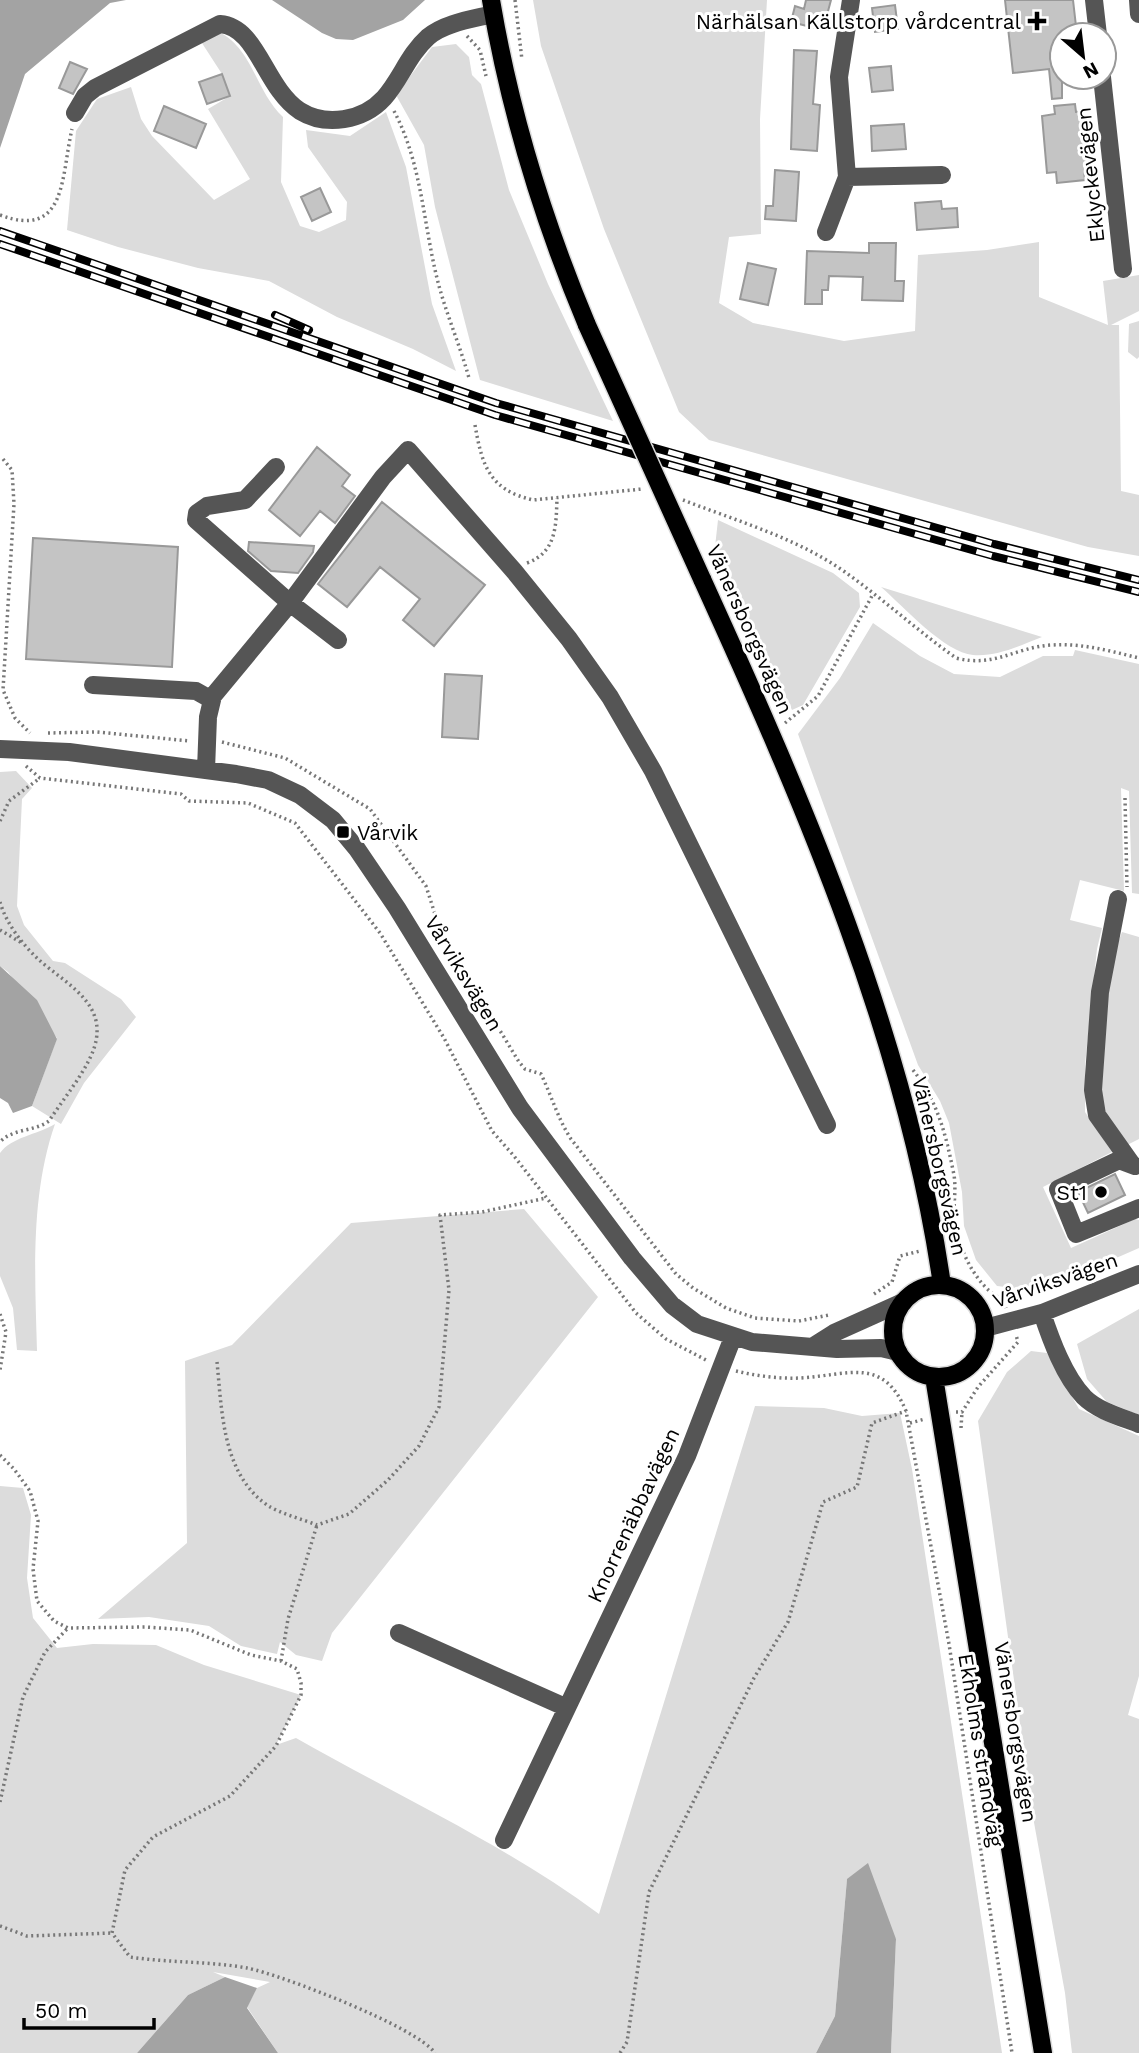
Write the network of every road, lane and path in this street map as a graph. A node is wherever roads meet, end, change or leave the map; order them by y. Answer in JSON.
{"nodes":[{"id":1,"x":515,"y":0,"type":"edge"},
{"id":2,"x":851,"y":0,"type":"edge"},
{"id":3,"x":1094,"y":0,"type":"edge"},
{"id":4,"x":1138,"y":0,"type":"edge"},
{"id":5,"x":492,"y":7,"type":"edge"},
{"id":6,"x":1139,"y":13,"type":"edge"},
{"id":7,"x":1096,"y":21,"type":"edge"},
{"id":8,"x":444,"y":28,"type":"junction"},
{"id":9,"x":523,"y":67,"type":"dead end"},
{"id":10,"x":486,"y":76,"type":"dead end"},
{"id":11,"x":1104,"y":91,"type":"edge"},
{"id":12,"x":384,"y":98,"type":"junction"},
{"id":13,"x":75,"y":113,"type":"joint"},
{"id":14,"x":942,"y":175,"type":"dead end"},
{"id":15,"x":848,"y":177,"type":"junction"},
{"id":16,"x":0,"y":215,"type":"edge"},
{"id":17,"x":826,"y":232,"type":"dead end"},
{"id":18,"x":1123,"y":269,"type":"dead end"},
{"id":19,"x":469,"y":377,"type":"dead end"},
{"id":20,"x":475,"y":425,"type":"dead end"},
{"id":21,"x":3,"y":459,"type":"dead end"},
{"id":22,"x":276,"y":467,"type":"dead end"},
{"id":23,"x":651,"y":490,"type":"dead end"},
{"id":24,"x":673,"y":497,"type":"dead end"},
{"id":25,"x":557,"y":498,"type":"junction"},
{"id":26,"x":514,"y":571,"type":"junction"},
{"id":27,"x":873,"y":594,"type":"junction"},
{"id":28,"x":290,"y":603,"type":"junction"},
{"id":29,"x":338,"y":640,"type":"dead end"},
{"id":30,"x":1139,"y":658,"type":"edge"},
{"id":31,"x":93,"y":685,"type":"dead end"},
{"id":32,"x":212,"y":700,"type":"junction"},
{"id":33,"x":786,"y":723,"type":"dead end"},
{"id":34,"x":31,"y":735,"type":"dead end"},
{"id":35,"x":1,"y":749,"type":"edge"},
{"id":36,"x":20,"y":762,"type":"dead end"},
{"id":37,"x":206,"y":770,"type":"junction"},
{"id":38,"x":40,"y":778,"type":"junction"},
{"id":39,"x":1125,"y":798,"type":"dead end"},
{"id":40,"x":0,"y":821,"type":"edge"},
{"id":41,"x":1118,"y":899,"type":"joint"},
{"id":42,"x":0,"y":902,"type":"edge"},
{"id":43,"x":0,"y":930,"type":"edge"},
{"id":44,"x":24,"y":944,"type":"junction"},
{"id":45,"x":827,"y":1125,"type":"dead end"},
{"id":46,"x":0,"y":1142,"type":"edge"},
{"id":47,"x":1135,"y":1166,"type":"edge"},
{"id":48,"x":547,"y":1198,"type":"junction"},
{"id":49,"x":1139,"y":1208,"type":"edge"},
{"id":50,"x":937,"y":1247,"type":"junction"},
{"id":51,"x":1139,"y":1274,"type":"edge"},
{"id":52,"x":942,"y":1285,"type":"junction"},
{"id":53,"x":867,"y":1298,"type":"dead end"},
{"id":54,"x":903,"y":1302,"type":"junction"},
{"id":55,"x":836,"y":1312,"type":"dead end"},
{"id":56,"x":1042,"y":1313,"type":"junction"},
{"id":57,"x":0,"y":1314,"type":"edge"},
{"id":58,"x":772,"y":1320,"type":"dead end"},
{"id":59,"x":1011,"y":1322,"type":"junction"},
{"id":60,"x":985,"y":1328,"type":"junction"},
{"id":61,"x":733,"y":1337,"type":"junction"},
{"id":62,"x":815,"y":1345,"type":"junction"},
{"id":63,"x":898,"y":1352,"type":"junction"},
{"id":64,"x":217,"y":1362,"type":"dead end"},
{"id":65,"x":722,"y":1366,"type":"junction"},
{"id":66,"x":0,"y":1370,"type":"edge"},
{"id":67,"x":934,"y":1377,"type":"junction"},
{"id":68,"x":906,"y":1411,"type":"junction"},
{"id":69,"x":939,"y":1416,"type":"junction"},
{"id":70,"x":910,"y":1423,"type":"junction"},
{"id":71,"x":1139,"y":1424,"type":"edge"},
{"id":72,"x":0,"y":1455,"type":"edge"},
{"id":73,"x":317,"y":1525,"type":"junction"},
{"id":74,"x":68,"y":1628,"type":"junction"},
{"id":75,"x":399,"y":1633,"type":"dead end"},
{"id":76,"x":281,"y":1661,"type":"junction"},
{"id":77,"x":565,"y":1707,"type":"junction"},
{"id":78,"x":0,"y":1802,"type":"edge"},
{"id":79,"x":504,"y":1839,"type":"dead end"},
{"id":80,"x":0,"y":1926,"type":"edge"},
{"id":81,"x":112,"y":1933,"type":"junction"},
{"id":82,"x":435,"y":2053,"type":"edge"},
{"id":83,"x":620,"y":2053,"type":"edge"},
{"id":84,"x":1013,"y":2053,"type":"edge"},
{"id":85,"x":1043,"y":2053,"type":"edge"}],
"edges":[{"from":1,"to":9,"type":"path"},
{"from":2,"to":15,"type":"street"},
{"from":3,"to":7,"type":"street"},
{"from":4,"to":6,"type":"street"},
{"from":5,"to":8,"type":"street"},
{"from":5,"to":50,"type":"main road","name":"Vänersborgsvägen","bridge":true},
{"from":8,"to":10,"type":"path"},
{"from":8,"to":12,"type":"street"},
{"from":11,"to":18,"type":"street","name":"Eklyckevägen"},
{"from":12,"to":13,"type":"street"},
{"from":12,"to":19,"type":"path"},
{"from":13,"to":16,"type":"path"},
{"from":14,"to":15,"type":"street"},
{"from":15,"to":17,"type":"street"},
{"from":20,"to":25,"type":"path"},
{"from":21,"to":34,"type":"path"},
{"from":22,"to":28,"type":"street"},
{"from":23,"to":25,"type":"path"},
{"from":24,"to":27,"type":"path"},
{"from":25,"to":26,"type":"path"},
{"from":26,"to":28,"type":"street"},
{"from":26,"to":45,"type":"street"},
{"from":27,"to":30,"type":"path"},
{"from":27,"to":33,"type":"path"},
{"from":28,"to":29,"type":"street"},
{"from":28,"to":32,"type":"street"},
{"from":31,"to":32,"type":"street"},
{"from":32,"to":37,"type":"street"},
{"from":35,"to":37,"type":"street","name":"Vårviksvägen"},
{"from":36,"to":38,"type":"path"},
{"from":37,"to":61,"type":"street","name":"Vårviksvägen"},
{"from":38,"to":40,"type":"path"},
{"from":38,"to":48,"type":"path","name":"Ekholms strandväg"},
{"from":39,"to":41,"type":"path"},
{"from":41,"to":47,"type":"street"},
{"from":42,"to":44,"type":"path"},
{"from":43,"to":44,"type":"path"},
{"from":44,"to":46,"type":"path"},
{"from":47,"to":49,"type":"street"},
{"from":48,"to":65,"type":"path","name":"Ekholms strandväg"},
{"from":48,"to":73,"type":"path"},
{"from":50,"to":52,"type":"main road","name":"Vänersborgsvägen"},
{"from":50,"to":53,"type":"path"},
{"from":50,"to":59,"type":"path"},
{"from":51,"to":56,"type":"street","name":"Vårviksvägen"},
{"from":52,"to":54,"type":"main road","name":"Vänersborgsvägen"},
{"from":52,"to":60,"type":"main road","name":"Vänersborgsvägen"},
{"from":54,"to":62,"type":"street","name":"Vårviksvägen"},
{"from":54,"to":63,"type":"main road"},
{"from":55,"to":58,"type":"path"},
{"from":56,"to":59,"type":"street","name":"Vårviksvägen"},
{"from":56,"to":71,"type":"street"},
{"from":57,"to":66,"type":"path"},
{"from":59,"to":60,"type":"street","name":"Vårviksvägen"},
{"from":59,"to":69,"type":"path"},
{"from":60,"to":67,"type":"main road"},
{"from":61,"to":62,"type":"street","name":"Vårviksvägen"},
{"from":61,"to":65,"type":"street","name":"Knorrenäbbavägen"},
{"from":62,"to":63,"type":"street","name":"Vårviksvägen"},
{"from":63,"to":67,"type":"main road"},
{"from":64,"to":73,"type":"path"},
{"from":65,"to":68,"type":"path","name":"Ekholms strandväg"},
{"from":65,"to":77,"type":"street","name":"Knorrenäbbavägen"},
{"from":67,"to":69,"type":"main road","name":"Vänersborgsvägen"},
{"from":68,"to":70,"type":"path","name":"Ekholms strandväg"},
{"from":68,"to":83,"type":"path"},
{"from":69,"to":70,"type":"path"},
{"from":69,"to":85,"type":"main road","name":"Vänersborgsvägen"},
{"from":70,"to":84,"type":"path","name":"Ekholms strandväg"},
{"from":72,"to":74,"type":"path"},
{"from":73,"to":76,"type":"path"},
{"from":74,"to":76,"type":"path"},
{"from":74,"to":78,"type":"path"},
{"from":75,"to":77,"type":"street"},
{"from":76,"to":81,"type":"path"},
{"from":77,"to":79,"type":"street","name":"Knorrenäbbavägen"},
{"from":80,"to":81,"type":"path"},
{"from":81,"to":82,"type":"path"}]}
